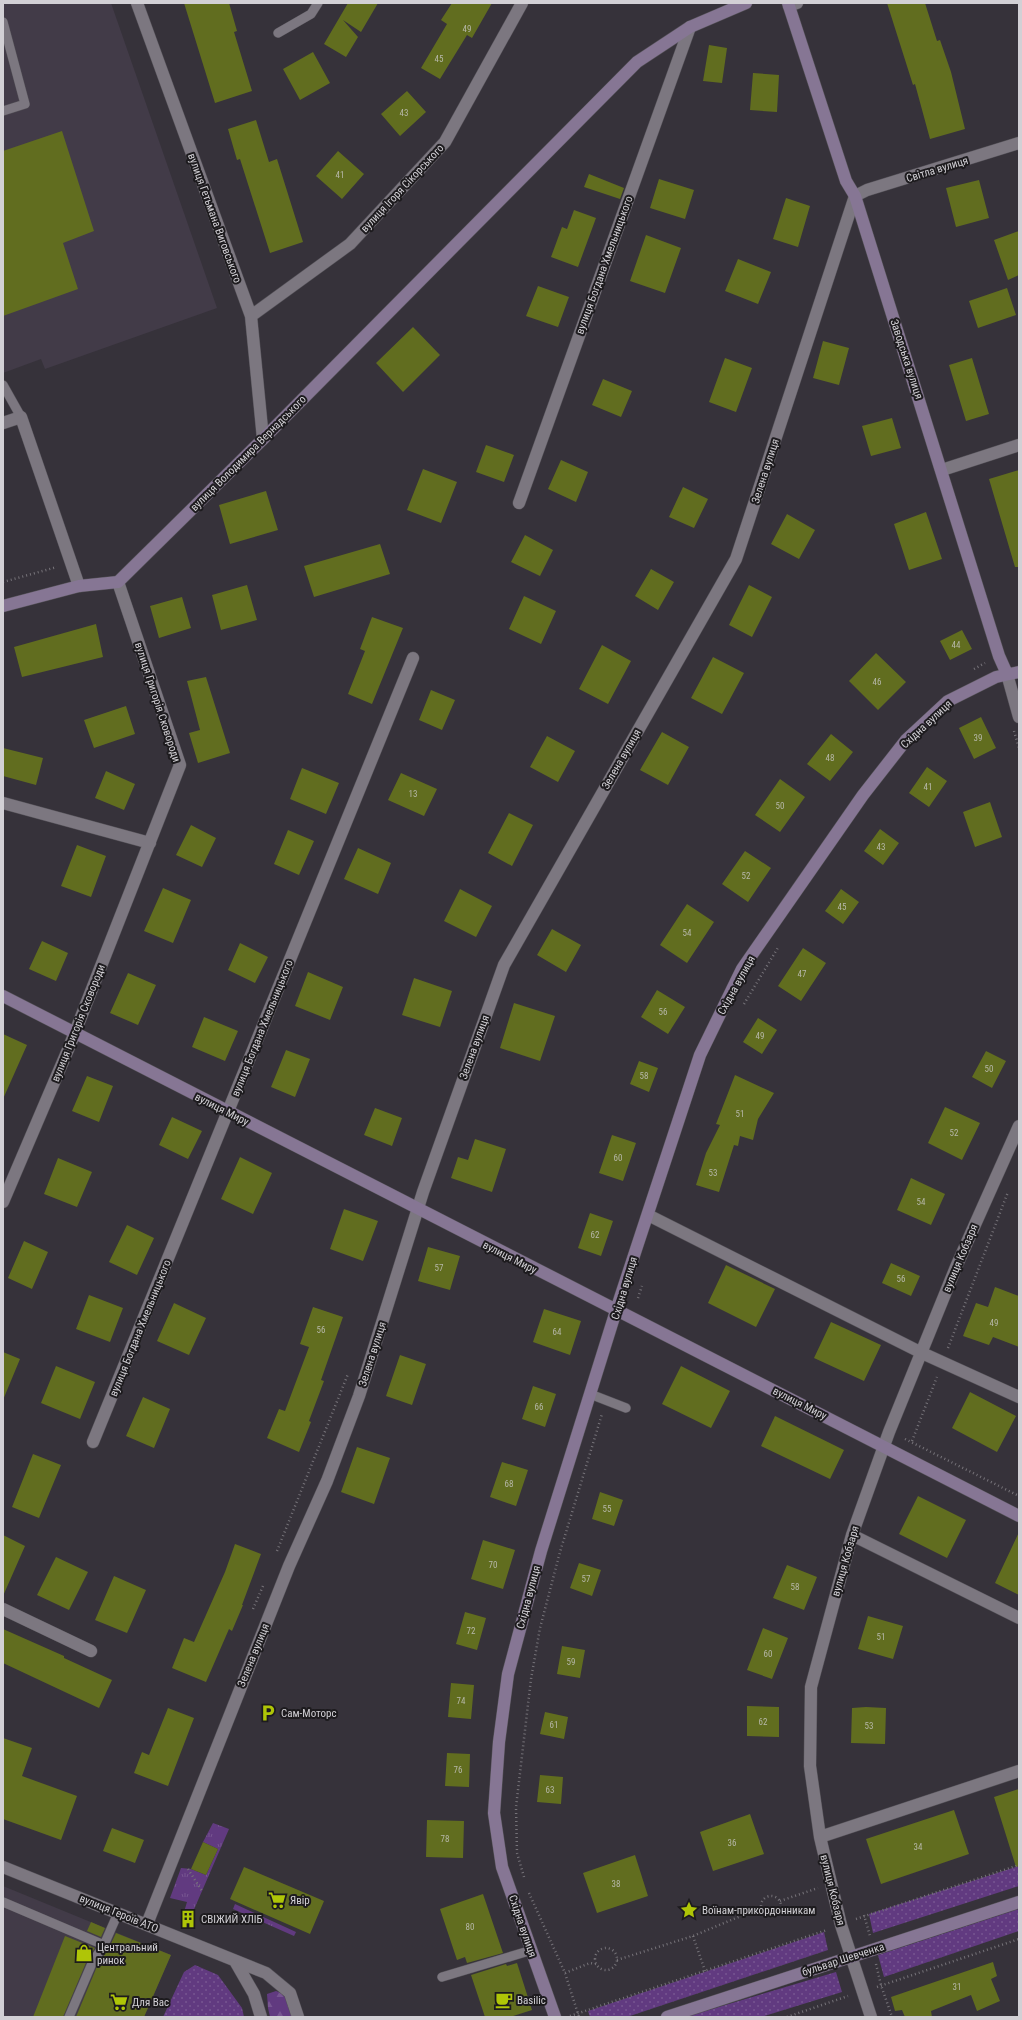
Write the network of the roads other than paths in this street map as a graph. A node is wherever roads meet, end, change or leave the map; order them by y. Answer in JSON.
{"nodes":[{"id":1,"x":137,"y":3,"type":"edge"},
{"id":2,"x":318,"y":3,"type":"edge"},
{"id":3,"x":522,"y":3,"type":"edge"},
{"id":4,"x":746,"y":3,"type":"edge"},
{"id":5,"x":792,"y":4,"type":"edge"},
{"id":6,"x":3,"y":22,"type":"edge"},
{"id":7,"x":690,"y":27,"type":"junction"},
{"id":8,"x":278,"y":33,"type":"dead end"},
{"id":9,"x":3,"y":111,"type":"edge"},
{"id":10,"x":1019,"y":143,"type":"edge"},
{"id":11,"x":855,"y":196,"type":"junction"},
{"id":12,"x":251,"y":316,"type":"junction"},
{"id":13,"x":3,"y":385,"type":"edge"},
{"id":14,"x":21,"y":417,"type":"junction"},
{"id":15,"x":3,"y":422,"type":"edge"},
{"id":16,"x":263,"y":439,"type":"junction"},
{"id":17,"x":1019,"y":445,"type":"edge"},
{"id":18,"x":942,"y":470,"type":"junction"},
{"id":19,"x":519,"y":503,"type":"dead end"},
{"id":20,"x":118,"y":582,"type":"junction"},
{"id":21,"x":79,"y":586,"type":"junction"},
{"id":22,"x":3,"y":606,"type":"edge"},
{"id":23,"x":413,"y":658,"type":"dead end"},
{"id":24,"x":1013,"y":673,"type":"edge"},
{"id":25,"x":1019,"y":717,"type":"edge"},
{"id":26,"x":3,"y":804,"type":"edge"},
{"id":27,"x":150,"y":843,"type":"junction"},
{"id":28,"x":3,"y":996,"type":"edge"},
{"id":29,"x":74,"y":1033,"type":"junction"},
{"id":30,"x":228,"y":1112,"type":"junction"},
{"id":31,"x":1019,"y":1126,"type":"edge"},
{"id":32,"x":3,"y":1202,"type":"edge"},
{"id":33,"x":418,"y":1210,"type":"junction"},
{"id":34,"x":648,"y":1215,"type":"junction"},
{"id":35,"x":616,"y":1311,"type":"junction"},
{"id":36,"x":922,"y":1353,"type":"junction"},
{"id":37,"x":590,"y":1394,"type":"junction"},
{"id":38,"x":1019,"y":1397,"type":"edge"},
{"id":39,"x":626,"y":1408,"type":"dead end"},
{"id":40,"x":93,"y":1442,"type":"dead end"},
{"id":41,"x":884,"y":1446,"type":"junction"},
{"id":42,"x":1019,"y":1516,"type":"edge"},
{"id":43,"x":852,"y":1534,"type":"junction"},
{"id":44,"x":3,"y":1609,"type":"edge"},
{"id":45,"x":1019,"y":1618,"type":"edge"},
{"id":46,"x":91,"y":1651,"type":"dead end"},
{"id":47,"x":1019,"y":1771,"type":"edge"},
{"id":48,"x":820,"y":1838,"type":"junction"},
{"id":49,"x":3,"y":1867,"type":"edge"},
{"id":50,"x":3,"y":1902,"type":"edge"},
{"id":51,"x":1019,"y":1902,"type":"edge"},
{"id":52,"x":118,"y":1913,"type":"junction"},
{"id":53,"x":147,"y":1924,"type":"junction"},
{"id":54,"x":104,"y":1945,"type":"junction"},
{"id":55,"x":532,"y":1950,"type":"junction"},
{"id":56,"x":852,"y":1956,"type":"junction"},
{"id":57,"x":235,"y":1961,"type":"junction"},
{"id":58,"x":442,"y":1977,"type":"dead end"},
{"id":59,"x":69,"y":2017,"type":"edge"},
{"id":60,"x":260,"y":2017,"type":"edge"},
{"id":61,"x":298,"y":2017,"type":"edge"},
{"id":62,"x":555,"y":2017,"type":"edge"},
{"id":63,"x":667,"y":2017,"type":"edge"},
{"id":64,"x":871,"y":2017,"type":"edge"}],
"edges":[{"from":1,"to":12,"type":"street","name":"вулиця Гетьмана Виговського"},
{"from":2,"to":8,"type":"lane"},
{"from":3,"to":12,"type":"street","name":"вулиця Ігоря Сікорського"},
{"from":4,"to":7,"type":"street","name":"вулиця Володимира Вернадського"},
{"from":5,"to":11,"type":"street","name":"Заводська вулиця"},
{"from":6,"to":9,"type":"lane"},
{"from":7,"to":16,"type":"street","name":"вулиця Володимира Вернадського"},
{"from":7,"to":19,"type":"street","name":"вулиця Богдана Хмельницького"},
{"from":10,"to":11,"type":"street","name":"Світла вулиця"},
{"from":11,"to":18,"type":"street","name":"Заводська вулиця"},
{"from":11,"to":33,"type":"street","name":"Зелена вулиця"},
{"from":12,"to":16,"type":"street","name":"вулиця Гетьмана Виговського"},
{"from":13,"to":14,"type":"lane"},
{"from":14,"to":15,"type":"street"},
{"from":14,"to":21,"type":"street"},
{"from":16,"to":20,"type":"street","name":"вулиця Володимира Вернадського"},
{"from":17,"to":18,"type":"street"},
{"from":18,"to":24,"type":"street","name":"Заводська вулиця"},
{"from":20,"to":21,"type":"street"},
{"from":20,"to":27,"type":"street","name":"вулиця Григорія Сковороди"},
{"from":21,"to":22,"type":"street"},
{"from":23,"to":30,"type":"street","name":"вулиця Богдана Хмельницького"},
{"from":24,"to":25,"type":"street","name":"Заводська вулиця"},
{"from":24,"to":34,"type":"street","name":"Східна вулиця"},
{"from":26,"to":27,"type":"street"},
{"from":27,"to":29,"type":"street","name":"вулиця Григорія Сковороди"},
{"from":28,"to":29,"type":"street","name":"вулиця Миру"},
{"from":29,"to":30,"type":"street","name":"вулиця Миру"},
{"from":29,"to":32,"type":"street","name":"вулиця Григорія Сковороди"},
{"from":30,"to":33,"type":"street","name":"вулиця Миру"},
{"from":30,"to":40,"type":"street","name":"вулиця Богдана Хмельницького"},
{"from":31,"to":36,"type":"street","name":"вулиця Кобзаря"},
{"from":33,"to":35,"type":"street","name":"вулиця Миру"},
{"from":33,"to":53,"type":"street","name":"Зелена вулиця"},
{"from":34,"to":35,"type":"street","name":"Східна вулиця"},
{"from":34,"to":36,"type":"street"},
{"from":35,"to":37,"type":"street","name":"Східна вулиця"},
{"from":35,"to":41,"type":"street","name":"вулиця Миру"},
{"from":36,"to":38,"type":"street"},
{"from":36,"to":41,"type":"street","name":"вулиця Кобзаря"},
{"from":37,"to":39,"type":"lane"},
{"from":37,"to":55,"type":"street","name":"Східна вулиця"},
{"from":41,"to":42,"type":"street","name":"вулиця Миру"},
{"from":41,"to":43,"type":"street","name":"вулиця Кобзаря"},
{"from":43,"to":45,"type":"street"},
{"from":43,"to":48,"type":"street","name":"вулиця Кобзаря"},
{"from":44,"to":46,"type":"street"},
{"from":47,"to":48,"type":"street"},
{"from":48,"to":56,"type":"street","name":"вулиця Кобзаря"},
{"from":49,"to":52,"type":"street","name":"вулиця Героїв АТО"},
{"from":50,"to":54,"type":"lane"},
{"from":51,"to":56,"type":"street","name":"бульвар Шевченка"},
{"from":52,"to":53,"type":"street","name":"вулиця Героїв АТО"},
{"from":52,"to":54,"type":"lane"},
{"from":53,"to":57,"type":"street","name":"вулиця Героїв АТО"},
{"from":54,"to":59,"type":"lane"},
{"from":55,"to":58,"type":"lane"},
{"from":55,"to":62,"type":"street","name":"Східна вулиця"},
{"from":56,"to":63,"type":"street","name":"бульвар Шевченка"},
{"from":56,"to":64,"type":"street","name":"вулиця Кобзаря"},
{"from":57,"to":60,"type":"street"},
{"from":57,"to":61,"type":"street","name":"вулиця Героїв АТО"}]}
